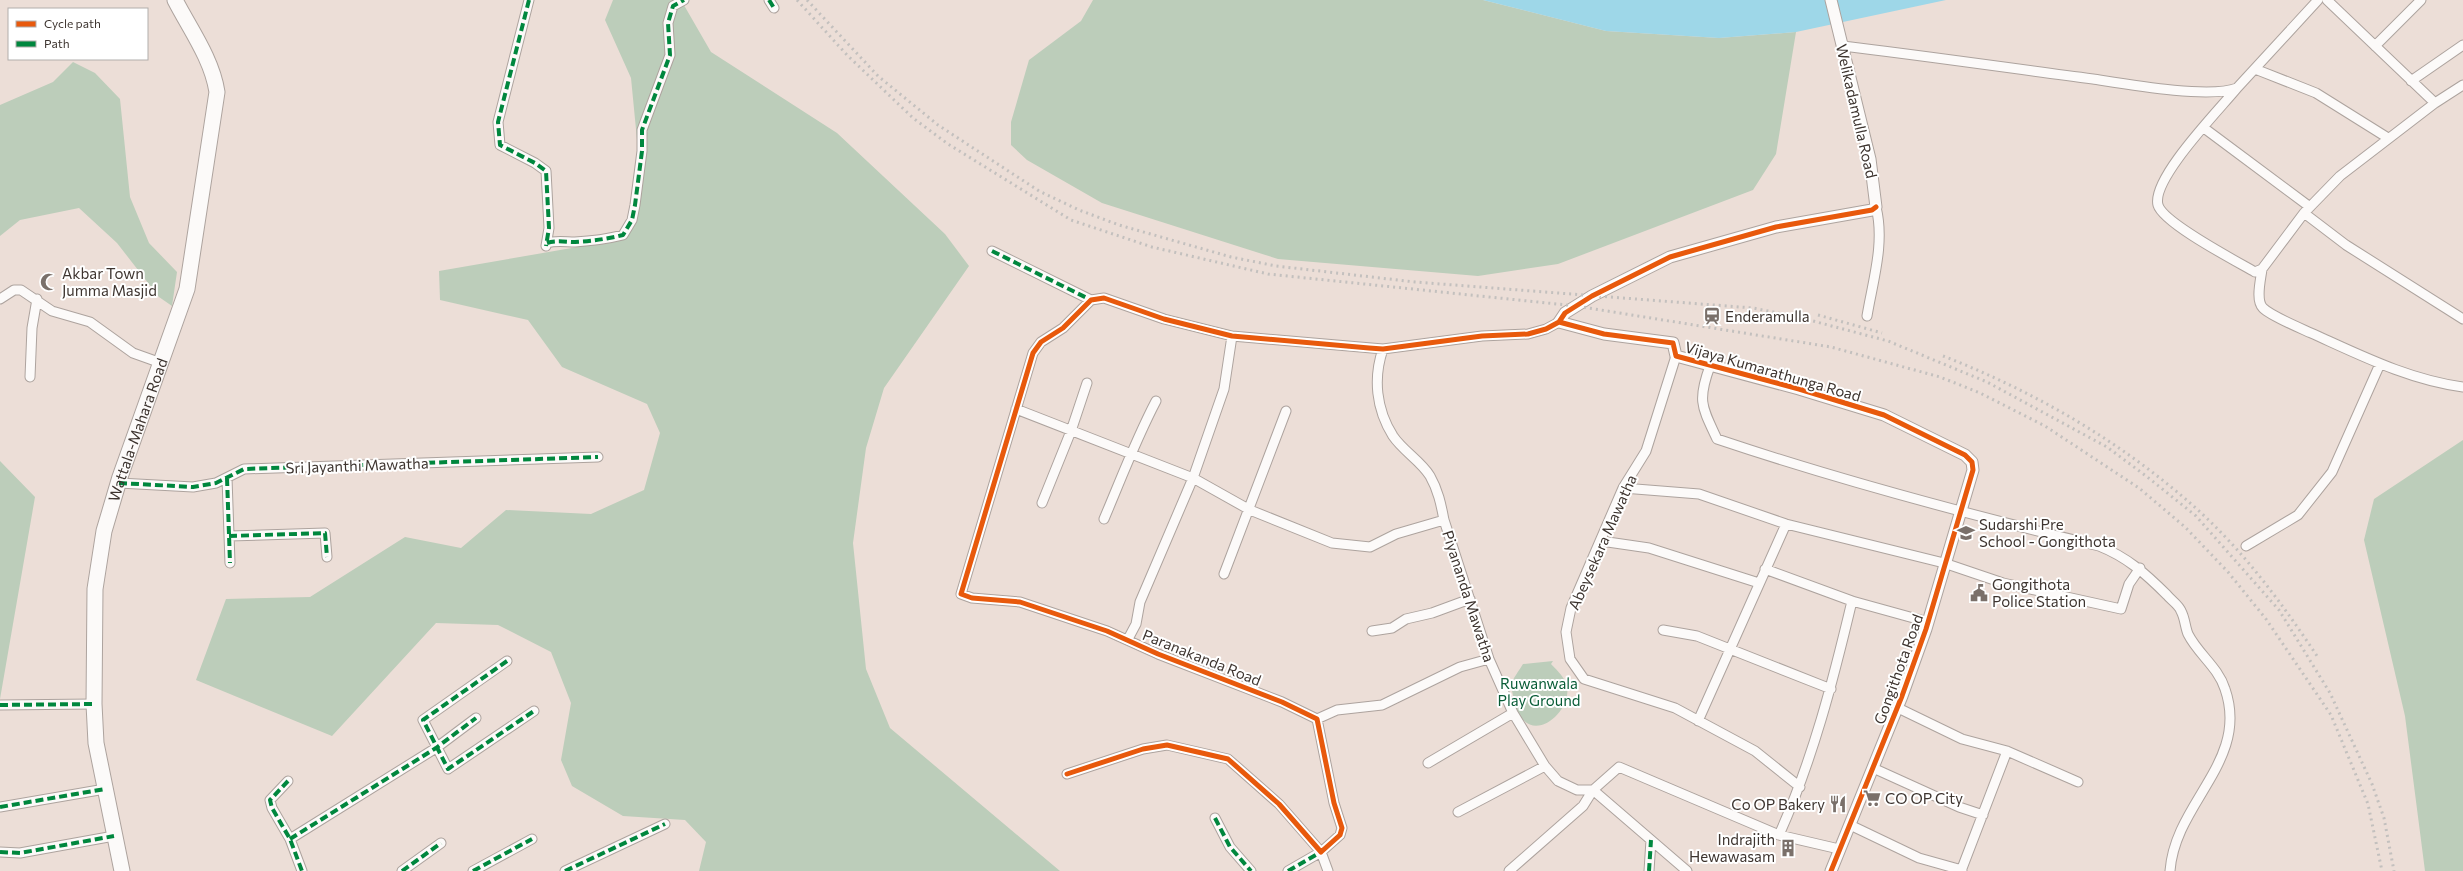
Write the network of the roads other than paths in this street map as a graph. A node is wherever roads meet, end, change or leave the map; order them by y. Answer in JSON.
{"nodes":[{"id":1,"x":175,"y":0,"type":"edge"},
{"id":2,"x":530,"y":0,"type":"edge"},
{"id":3,"x":684,"y":0,"type":"edge"},
{"id":4,"x":769,"y":0,"type":"edge"},
{"id":5,"x":1831,"y":0,"type":"edge"},
{"id":6,"x":2318,"y":0,"type":"edge"},
{"id":7,"x":2327,"y":0,"type":"edge"},
{"id":8,"x":2421,"y":0,"type":"edge"},
{"id":9,"x":774,"y":8,"type":"dead end"},
{"id":10,"x":2463,"y":45,"type":"edge"},
{"id":11,"x":1843,"y":46,"type":"junction"},
{"id":12,"x":2375,"y":46,"type":"junction"},
{"id":13,"x":2255,"y":69,"type":"junction"},
{"id":14,"x":2411,"y":81,"type":"junction"},
{"id":15,"x":2462,"y":86,"type":"edge"},
{"id":16,"x":2237,"y":88,"type":"junction"},
{"id":17,"x":2435,"y":103,"type":"junction"},
{"id":18,"x":2204,"y":128,"type":"junction"},
{"id":19,"x":2388,"y":138,"type":"junction"},
{"id":20,"x":1876,"y":207,"type":"junction"},
{"id":21,"x":2307,"y":210,"type":"junction"},
{"id":22,"x":992,"y":251,"type":"dead end"},
{"id":23,"x":2262,"y":269,"type":"junction"},
{"id":24,"x":0,"y":299,"type":"edge"},
{"id":25,"x":37,"y":299,"type":"junction"},
{"id":26,"x":1091,"y":300,"type":"junction"},
{"id":27,"x":1866,"y":316,"type":"dead end"},
{"id":28,"x":2463,"y":319,"type":"edge"},
{"id":29,"x":1559,"y":322,"type":"junction"},
{"id":30,"x":1232,"y":336,"type":"junction"},
{"id":31,"x":1383,"y":349,"type":"junction"},
{"id":32,"x":1676,"y":356,"type":"junction"},
{"id":33,"x":161,"y":363,"type":"junction"},
{"id":34,"x":2380,"y":364,"type":"junction"},
{"id":35,"x":1710,"y":366,"type":"junction"},
{"id":36,"x":30,"y":377,"type":"dead end"},
{"id":37,"x":1087,"y":383,"type":"dead end"},
{"id":38,"x":2463,"y":388,"type":"edge"},
{"id":39,"x":1156,"y":401,"type":"dead end"},
{"id":40,"x":1016,"y":409,"type":"junction"},
{"id":41,"x":1286,"y":411,"type":"dead end"},
{"id":42,"x":1071,"y":431,"type":"junction"},
{"id":43,"x":1131,"y":456,"type":"junction"},
{"id":44,"x":598,"y":457,"type":"dead end"},
{"id":45,"x":1973,"y":470,"type":"joint"},
{"id":46,"x":227,"y":478,"type":"junction"},
{"id":47,"x":1193,"y":478,"type":"junction"},
{"id":48,"x":119,"y":483,"type":"junction"},
{"id":49,"x":1623,"y":488,"type":"junction"},
{"id":50,"x":1042,"y":503,"type":"dead end"},
{"id":51,"x":1250,"y":510,"type":"junction"},
{"id":52,"x":1960,"y":513,"type":"junction"},
{"id":53,"x":1104,"y":519,"type":"dead end"},
{"id":54,"x":1444,"y":520,"type":"junction"},
{"id":55,"x":1786,"y":524,"type":"junction"},
{"id":56,"x":229,"y":536,"type":"junction"},
{"id":57,"x":1601,"y":541,"type":"junction"},
{"id":58,"x":2246,"y":546,"type":"dead end"},
{"id":59,"x":326,"y":557,"type":"dead end"},
{"id":60,"x":230,"y":563,"type":"dead end"},
{"id":61,"x":1944,"y":564,"type":"junction"},
{"id":62,"x":2140,"y":568,"type":"junction"},
{"id":63,"x":1765,"y":569,"type":"junction"},
{"id":64,"x":1224,"y":574,"type":"dead end"},
{"id":65,"x":1759,"y":583,"type":"junction"},
{"id":66,"x":1470,"y":599,"type":"junction"},
{"id":67,"x":1852,"y":601,"type":"junction"},
{"id":68,"x":1928,"y":622,"type":"junction"},
{"id":69,"x":1663,"y":630,"type":"dead end"},
{"id":70,"x":1372,"y":631,"type":"dead end"},
{"id":71,"x":1128,"y":639,"type":"junction"},
{"id":72,"x":1730,"y":650,"type":"junction"},
{"id":73,"x":1489,"y":659,"type":"junction"},
{"id":74,"x":507,"y":661,"type":"dead end"},
{"id":75,"x":1831,"y":690,"type":"junction"},
{"id":76,"x":94,"y":704,"type":"junction"},
{"id":77,"x":0,"y":705,"type":"edge"},
{"id":78,"x":1898,"y":708,"type":"junction"},
{"id":79,"x":534,"y":711,"type":"dead end"},
{"id":80,"x":1513,"y":713,"type":"junction"},
{"id":81,"x":476,"y":718,"type":"dead end"},
{"id":82,"x":1317,"y":719,"type":"junction"},
{"id":83,"x":1698,"y":722,"type":"junction"},
{"id":84,"x":436,"y":748,"type":"junction"},
{"id":85,"x":2007,"y":752,"type":"junction"},
{"id":86,"x":1428,"y":763,"type":"dead end"},
{"id":87,"x":1545,"y":766,"type":"junction"},
{"id":88,"x":1873,"y":768,"type":"junction"},
{"id":89,"x":1067,"y":774,"type":"dead end"},
{"id":90,"x":288,"y":781,"type":"dead end"},
{"id":91,"x":2078,"y":782,"type":"dead end"},
{"id":92,"x":1800,"y":787,"type":"junction"},
{"id":93,"x":105,"y":789,"type":"junction"},
{"id":94,"x":1593,"y":790,"type":"junction"},
{"id":95,"x":0,"y":807,"type":"edge"},
{"id":96,"x":1458,"y":812,"type":"dead end"},
{"id":97,"x":1983,"y":815,"type":"junction"},
{"id":98,"x":1216,"y":818,"type":"dead end"},
{"id":99,"x":665,"y":824,"type":"dead end"},
{"id":100,"x":1850,"y":825,"type":"junction"},
{"id":101,"x":1779,"y":834,"type":"junction"},
{"id":102,"x":114,"y":836,"type":"junction"},
{"id":103,"x":532,"y":838,"type":"dead end"},
{"id":104,"x":290,"y":839,"type":"junction"},
{"id":105,"x":1651,"y":840,"type":"junction"},
{"id":106,"x":441,"y":843,"type":"dead end"},
{"id":107,"x":1839,"y":849,"type":"junction"},
{"id":108,"x":0,"y":852,"type":"edge"},
{"id":109,"x":1321,"y":852,"type":"junction"},
{"id":110,"x":122,"y":871,"type":"edge"},
{"id":111,"x":302,"y":871,"type":"edge"},
{"id":112,"x":402,"y":871,"type":"edge"},
{"id":113,"x":473,"y":871,"type":"edge"},
{"id":114,"x":565,"y":871,"type":"edge"},
{"id":115,"x":1251,"y":871,"type":"edge"},
{"id":116,"x":1288,"y":871,"type":"edge"},
{"id":117,"x":1328,"y":871,"type":"edge"},
{"id":118,"x":1509,"y":871,"type":"edge"},
{"id":119,"x":1649,"y":871,"type":"edge"},
{"id":120,"x":1687,"y":871,"type":"edge"},
{"id":121,"x":1831,"y":871,"type":"edge"},
{"id":122,"x":1962,"y":871,"type":"edge"},
{"id":123,"x":2170,"y":871,"type":"edge"}],
"edges":[{"from":1,"to":33,"type":"main road","name":"Wattala-Mahara Road"},
{"from":2,"to":3,"type":"street"},
{"from":4,"to":9,"type":"street"},
{"from":5,"to":11,"type":"street","name":"Welikadamulla Road"},
{"from":6,"to":13,"type":"street"},
{"from":7,"to":12,"type":"street"},
{"from":8,"to":12,"type":"street"},
{"from":10,"to":14,"type":"street"},
{"from":11,"to":16,"type":"street"},
{"from":11,"to":20,"type":"street","name":"Welikadamulla Road"},
{"from":12,"to":14,"type":"street"},
{"from":13,"to":16,"type":"street"},
{"from":13,"to":19,"type":"street"},
{"from":14,"to":17,"type":"street"},
{"from":15,"to":17,"type":"street"},
{"from":16,"to":18,"type":"street"},
{"from":17,"to":19,"type":"street"},
{"from":18,"to":21,"type":"street"},
{"from":18,"to":23,"type":"street"},
{"from":19,"to":21,"type":"street"},
{"from":20,"to":27,"type":"street","name":"Welikadamulla Road"},
{"from":20,"to":29,"type":"street"},
{"from":21,"to":23,"type":"street"},
{"from":21,"to":28,"type":"street"},
{"from":22,"to":26,"type":"street"},
{"from":23,"to":34,"type":"street"},
{"from":24,"to":25,"type":"street"},
{"from":25,"to":33,"type":"street"},
{"from":25,"to":36,"type":"street"},
{"from":26,"to":30,"type":"street"},
{"from":26,"to":40,"type":"street"},
{"from":29,"to":31,"type":"street"},
{"from":29,"to":32,"type":"street","name":"Vijaya Kumarathunga Road"},
{"from":30,"to":31,"type":"street"},
{"from":30,"to":47,"type":"street"},
{"from":31,"to":54,"type":"street","name":"Piyananda Mawatha"},
{"from":32,"to":35,"type":"street","name":"Vijaya Kumarathunga Road"},
{"from":32,"to":49,"type":"street","name":"Abeysekara Mawatha"},
{"from":33,"to":48,"type":"main road","name":"Wattala-Mahara Road"},
{"from":34,"to":38,"type":"street"},
{"from":34,"to":58,"type":"street"},
{"from":35,"to":45,"type":"street","name":"Vijaya Kumarathunga Road"},
{"from":35,"to":52,"type":"street"},
{"from":37,"to":42,"type":"street"},
{"from":39,"to":43,"type":"street"},
{"from":40,"to":42,"type":"street"},
{"from":40,"to":71,"type":"street","name":"Paranakanda Road"},
{"from":41,"to":51,"type":"street"},
{"from":42,"to":43,"type":"street"},
{"from":42,"to":50,"type":"street"},
{"from":43,"to":47,"type":"street"},
{"from":43,"to":53,"type":"street"},
{"from":44,"to":46,"type":"street","name":"Sri Jayanthi Mawatha"},
{"from":45,"to":52,"type":"street","name":"Gongithota Road"},
{"from":46,"to":48,"type":"street","name":"Sri Jayanthi Mawatha"},
{"from":46,"to":56,"type":"street"},
{"from":47,"to":51,"type":"street"},
{"from":47,"to":71,"type":"street"},
{"from":48,"to":76,"type":"main road","name":"Wattala-Mahara Road"},
{"from":49,"to":55,"type":"street"},
{"from":49,"to":57,"type":"street","name":"Abeysekara Mawatha"},
{"from":51,"to":54,"type":"street"},
{"from":51,"to":64,"type":"street"},
{"from":52,"to":61,"type":"street","name":"Gongithota Road"},
{"from":52,"to":62,"type":"street"},
{"from":54,"to":66,"type":"street","name":"Piyananda Mawatha"},
{"from":55,"to":61,"type":"street"},
{"from":55,"to":63,"type":"street"},
{"from":56,"to":59,"type":"street"},
{"from":56,"to":60,"type":"street"},
{"from":57,"to":65,"type":"street"},
{"from":57,"to":83,"type":"street","name":"Abeysekara Mawatha"},
{"from":61,"to":62,"type":"street"},
{"from":61,"to":68,"type":"street","name":"Gongithota Road"},
{"from":62,"to":123,"type":"street"},
{"from":63,"to":65,"type":"street"},
{"from":63,"to":67,"type":"street"},
{"from":65,"to":72,"type":"street"},
{"from":66,"to":70,"type":"street"},
{"from":66,"to":73,"type":"street","name":"Piyananda Mawatha"},
{"from":67,"to":68,"type":"street"},
{"from":67,"to":75,"type":"street"},
{"from":68,"to":78,"type":"street","name":"Gongithota Road"},
{"from":69,"to":72,"type":"street"},
{"from":71,"to":82,"type":"street","name":"Paranakanda Road"},
{"from":72,"to":75,"type":"street"},
{"from":72,"to":83,"type":"street"},
{"from":73,"to":80,"type":"street","name":"Piyananda Mawatha"},
{"from":73,"to":82,"type":"street"},
{"from":74,"to":84,"type":"street"},
{"from":75,"to":92,"type":"street"},
{"from":76,"to":77,"type":"street"},
{"from":76,"to":93,"type":"main road","name":"Wattala-Mahara Road"},
{"from":78,"to":85,"type":"street"},
{"from":78,"to":88,"type":"street","name":"Gongithota Road"},
{"from":79,"to":84,"type":"street"},
{"from":80,"to":86,"type":"street"},
{"from":80,"to":87,"type":"street","name":"Piyananda Mawatha"},
{"from":81,"to":84,"type":"street"},
{"from":82,"to":109,"type":"street"},
{"from":83,"to":92,"type":"street","name":"Abeysekara Mawatha"},
{"from":84,"to":104,"type":"street"},
{"from":85,"to":91,"type":"street"},
{"from":85,"to":97,"type":"street"},
{"from":87,"to":94,"type":"street","name":"Piyananda Mawatha"},
{"from":87,"to":96,"type":"street"},
{"from":88,"to":97,"type":"street"},
{"from":88,"to":100,"type":"street","name":"Gongithota Road"},
{"from":89,"to":109,"type":"street"},
{"from":90,"to":104,"type":"street"},
{"from":92,"to":101,"type":"street"},
{"from":93,"to":95,"type":"street"},
{"from":93,"to":102,"type":"main road","name":"Wattala-Mahara Road"},
{"from":94,"to":101,"type":"street"},
{"from":94,"to":105,"type":"street"},
{"from":94,"to":118,"type":"street"},
{"from":97,"to":122,"type":"street"},
{"from":98,"to":115,"type":"street"},
{"from":99,"to":114,"type":"street"},
{"from":100,"to":107,"type":"street","name":"Gongithota Road"},
{"from":100,"to":122,"type":"street"},
{"from":101,"to":107,"type":"street"},
{"from":102,"to":108,"type":"street"},
{"from":102,"to":110,"type":"main road","name":"Wattala-Mahara Road"},
{"from":103,"to":113,"type":"street"},
{"from":104,"to":111,"type":"street"},
{"from":105,"to":119,"type":"street"},
{"from":105,"to":120,"type":"street"},
{"from":106,"to":112,"type":"street"},
{"from":107,"to":121,"type":"street","name":"Gongithota Road"},
{"from":109,"to":116,"type":"street"},
{"from":109,"to":117,"type":"street"}]}
